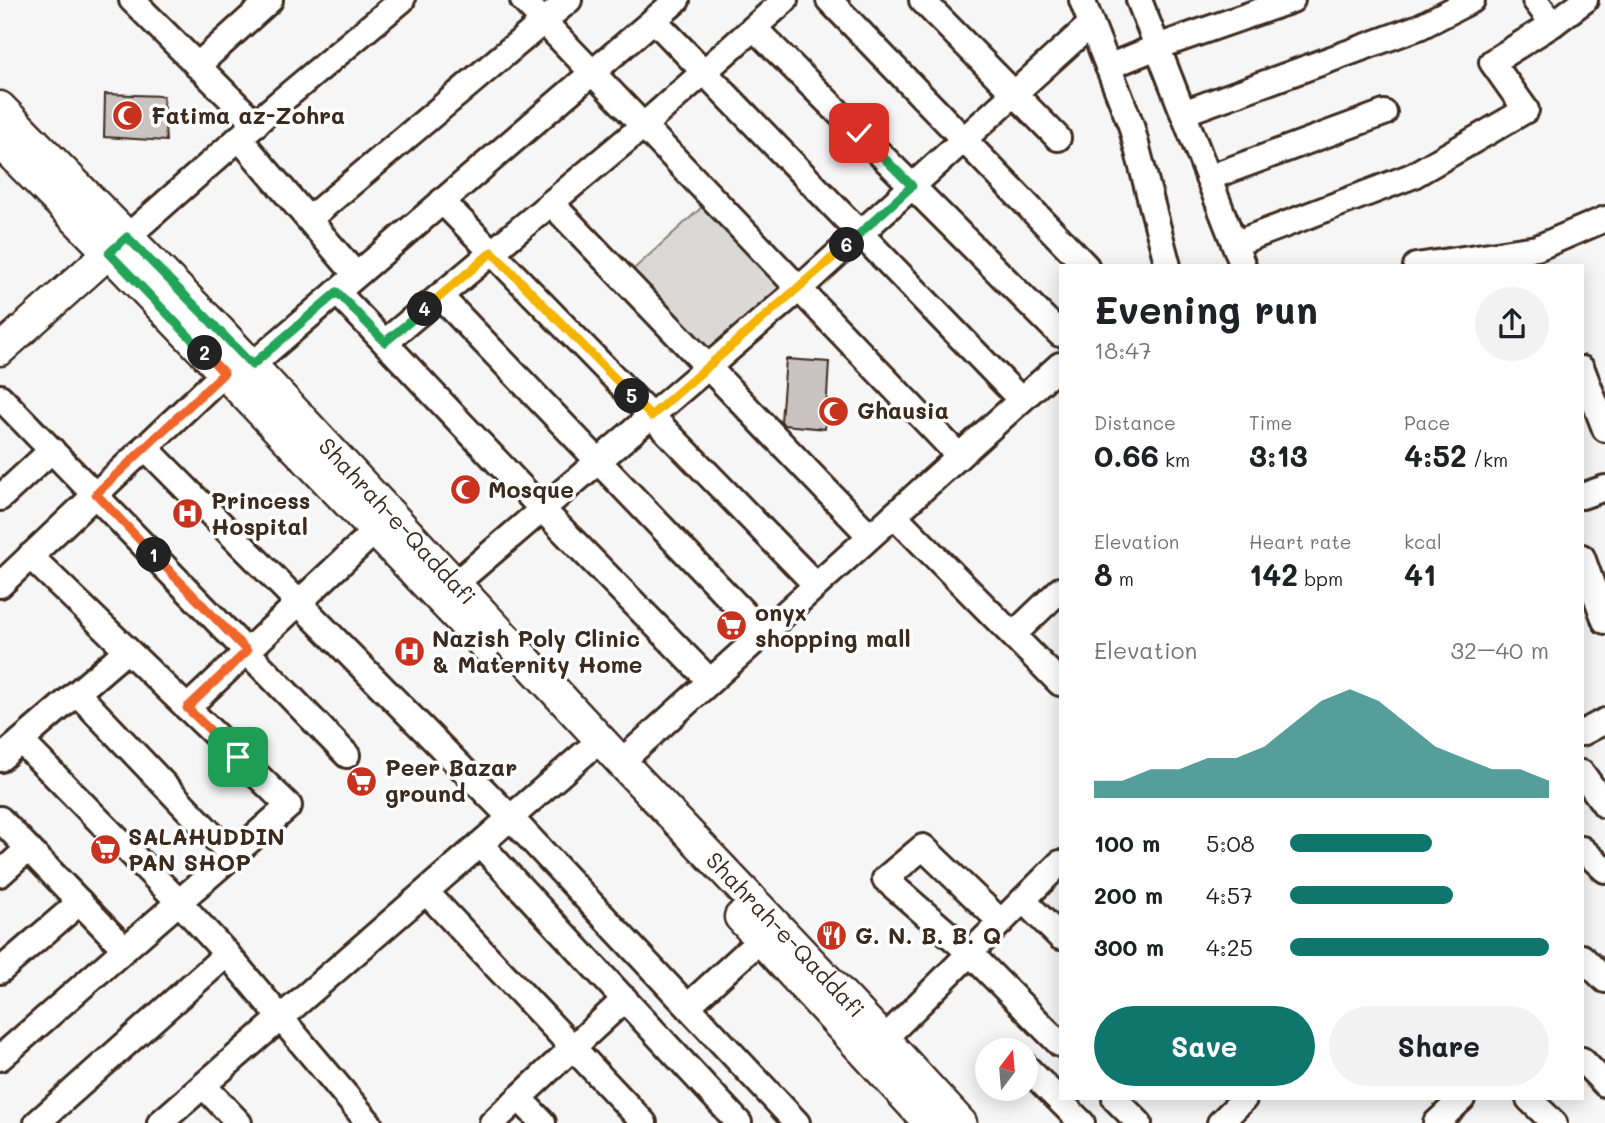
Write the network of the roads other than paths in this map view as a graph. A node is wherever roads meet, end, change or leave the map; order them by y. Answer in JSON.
{"nodes":[{"id":1,"x":270,"y":0,"type":"edge"},
{"id":2,"x":402,"y":0,"type":"edge"},
{"id":3,"x":523,"y":0,"type":"edge"},
{"id":4,"x":569,"y":0,"type":"edge"},
{"id":5,"x":677,"y":0,"type":"edge"},
{"id":6,"x":829,"y":0,"type":"edge"},
{"id":7,"x":922,"y":0,"type":"edge"},
{"id":8,"x":1082,"y":0,"type":"edge"},
{"id":9,"x":1139,"y":0,"type":"edge"},
{"id":10,"x":1292,"y":0,"type":"edge"},
{"id":11,"x":1472,"y":0,"type":"edge"},
{"id":12,"x":1535,"y":0,"type":"edge"},
{"id":13,"x":1585,"y":0,"type":"edge"},
{"id":14,"x":142,"y":3,"type":"edge"},
{"id":15,"x":774,"y":3,"type":"edge"},
{"id":16,"x":654,"y":20,"type":"junction"},
{"id":17,"x":544,"y":22,"type":"junction"},
{"id":18,"x":1091,"y":24,"type":"junction"},
{"id":19,"x":1553,"y":24,"type":"junction"},
{"id":20,"x":754,"y":28,"type":"junction"},
{"id":21,"x":1157,"y":47,"type":"junction"},
{"id":22,"x":197,"y":66,"type":"junction"},
{"id":23,"x":1108,"y":66,"type":"junction"},
{"id":24,"x":592,"y":72,"type":"junction"},
{"id":25,"x":704,"y":72,"type":"junction"},
{"id":26,"x":1014,"y":94,"type":"junction"},
{"id":27,"x":0,"y":107,"type":"edge"},
{"id":28,"x":1183,"y":113,"type":"junction"},
{"id":29,"x":1384,"y":113,"type":"dead end"},
{"id":30,"x":643,"y":125,"type":"junction"},
{"id":31,"x":247,"y":131,"type":"junction"},
{"id":32,"x":1058,"y":138,"type":"dead end"},
{"id":33,"x":964,"y":139,"type":"junction"},
{"id":34,"x":0,"y":143,"type":"edge"},
{"id":35,"x":1208,"y":177,"type":"junction"},
{"id":36,"x":912,"y":186,"type":"junction"},
{"id":37,"x":442,"y":201,"type":"junction"},
{"id":38,"x":551,"y":203,"type":"junction"},
{"id":39,"x":309,"y":219,"type":"junction"},
{"id":40,"x":1605,"y":219,"type":"edge"},
{"id":41,"x":860,"y":234,"type":"junction"},
{"id":42,"x":118,"y":245,"type":"junction"},
{"id":43,"x":492,"y":252,"type":"junction"},
{"id":44,"x":1238,"y":255,"type":"edge"},
{"id":45,"x":1540,"y":257,"type":"edge"},
{"id":46,"x":1471,"y":262,"type":"edge"},
{"id":47,"x":1084,"y":264,"type":"edge"},
{"id":48,"x":1167,"y":264,"type":"edge"},
{"id":49,"x":1444,"y":264,"type":"edge"},
{"id":50,"x":356,"y":275,"type":"junction"},
{"id":51,"x":799,"y":289,"type":"junction"},
{"id":52,"x":337,"y":292,"type":"junction"},
{"id":53,"x":440,"y":296,"type":"junction"},
{"id":54,"x":1059,"y":333,"type":"edge"},
{"id":55,"x":385,"y":342,"type":"junction"},
{"id":56,"x":0,"y":350,"type":"edge"},
{"id":57,"x":1059,"y":366,"type":"edge"},
{"id":58,"x":708,"y":367,"type":"junction"},
{"id":59,"x":238,"y":369,"type":"junction"},
{"id":60,"x":1584,"y":374,"type":"edge"},
{"id":61,"x":0,"y":397,"type":"edge"},
{"id":62,"x":1021,"y":400,"type":"junction"},
{"id":63,"x":651,"y":416,"type":"junction"},
{"id":64,"x":1605,"y":429,"type":"edge"},
{"id":65,"x":145,"y":447,"type":"junction"},
{"id":66,"x":52,"y":450,"type":"junction"},
{"id":67,"x":958,"y":456,"type":"junction"},
{"id":68,"x":598,"y":461,"type":"junction"},
{"id":69,"x":1605,"y":488,"type":"edge"},
{"id":70,"x":96,"y":494,"type":"junction"},
{"id":71,"x":1584,"y":495,"type":"edge"},
{"id":72,"x":0,"y":498,"type":"edge"},
{"id":73,"x":542,"y":509,"type":"junction"},
{"id":74,"x":894,"y":515,"type":"junction"},
{"id":75,"x":375,"y":531,"type":"junction"},
{"id":76,"x":870,"y":536,"type":"junction"},
{"id":77,"x":30,"y":556,"type":"junction"},
{"id":78,"x":1584,"y":563,"type":"edge"},
{"id":79,"x":0,"y":584,"type":"edge"},
{"id":80,"x":455,"y":584,"type":"junction"},
{"id":81,"x":816,"y":585,"type":"junction"},
{"id":82,"x":1059,"y":591,"type":"edge"},
{"id":83,"x":299,"y":603,"type":"junction"},
{"id":84,"x":1605,"y":621,"type":"edge"},
{"id":85,"x":763,"y":633,"type":"junction"},
{"id":86,"x":1013,"y":635,"type":"junction"},
{"id":87,"x":127,"y":650,"type":"junction"},
{"id":88,"x":247,"y":651,"type":"junction"},
{"id":89,"x":710,"y":681,"type":"junction"},
{"id":90,"x":1059,"y":682,"type":"edge"},
{"id":91,"x":77,"y":693,"type":"junction"},
{"id":92,"x":187,"y":708,"type":"junction"},
{"id":93,"x":1605,"y":721,"type":"edge"},
{"id":94,"x":1584,"y":732,"type":"edge"},
{"id":95,"x":21,"y":741,"type":"junction"},
{"id":96,"x":586,"y":752,"type":"junction"},
{"id":97,"x":347,"y":755,"type":"dead end"},
{"id":98,"x":0,"y":760,"type":"edge"},
{"id":99,"x":621,"y":762,"type":"junction"},
{"id":100,"x":1584,"y":776,"type":"edge"},
{"id":101,"x":1605,"y":804,"type":"edge"},
{"id":102,"x":511,"y":818,"type":"junction"},
{"id":103,"x":0,"y":819,"type":"edge"},
{"id":104,"x":481,"y":845,"type":"junction"},
{"id":105,"x":28,"y":849,"type":"junction"},
{"id":106,"x":1584,"y":851,"type":"edge"},
{"id":107,"x":233,"y":856,"type":"junction"},
{"id":108,"x":1059,"y":864,"type":"edge"},
{"id":109,"x":1605,"y":870,"type":"edge"},
{"id":110,"x":0,"y":874,"type":"edge"},
{"id":111,"x":426,"y":892,"type":"junction"},
{"id":112,"x":1023,"y":900,"type":"junction"},
{"id":113,"x":80,"y":902,"type":"junction"},
{"id":114,"x":179,"y":902,"type":"junction"},
{"id":115,"x":1001,"y":922,"type":"junction"},
{"id":116,"x":1059,"y":936,"type":"edge"},
{"id":117,"x":761,"y":939,"type":"junction"},
{"id":118,"x":125,"y":949,"type":"junction"},
{"id":119,"x":970,"y":953,"type":"junction"},
{"id":120,"x":227,"y":954,"type":"junction"},
{"id":121,"x":1584,"y":959,"type":"edge"},
{"id":122,"x":0,"y":971,"type":"edge"},
{"id":123,"x":1605,"y":980,"type":"edge"},
{"id":124,"x":625,"y":999,"type":"junction"},
{"id":125,"x":688,"y":1006,"type":"junction"},
{"id":126,"x":281,"y":1018,"type":"junction"},
{"id":127,"x":884,"y":1039,"type":"junction"},
{"id":128,"x":1059,"y":1043,"type":"edge"},
{"id":129,"x":572,"y":1048,"type":"junction"},
{"id":130,"x":0,"y":1058,"type":"edge"},
{"id":131,"x":1584,"y":1062,"type":"edge"},
{"id":132,"x":1038,"y":1079,"type":"edge"},
{"id":133,"x":1605,"y":1084,"type":"edge"},
{"id":134,"x":204,"y":1086,"type":"junction"},
{"id":135,"x":519,"y":1098,"type":"junction"},
{"id":136,"x":1243,"y":1100,"type":"edge"},
{"id":137,"x":1530,"y":1100,"type":"edge"},
{"id":138,"x":37,"y":1123,"type":"edge"},
{"id":139,"x":160,"y":1123,"type":"edge"},
{"id":140,"x":239,"y":1123,"type":"edge"},
{"id":141,"x":369,"y":1123,"type":"edge"},
{"id":142,"x":492,"y":1123,"type":"edge"},
{"id":143,"x":543,"y":1123,"type":"edge"},
{"id":144,"x":644,"y":1123,"type":"edge"},
{"id":145,"x":739,"y":1123,"type":"edge"},
{"id":146,"x":797,"y":1123,"type":"edge"},
{"id":147,"x":929,"y":1123,"type":"edge"},
{"id":148,"x":961,"y":1123,"type":"edge"},
{"id":149,"x":1082,"y":1123,"type":"edge"},
{"id":150,"x":1220,"y":1123,"type":"edge"},
{"id":151,"x":1554,"y":1123,"type":"edge"}],
"edges":[{"from":1,"to":22,"type":"street"},
{"from":2,"to":31,"type":"street"},
{"from":3,"to":17,"type":"street"},
{"from":4,"to":17,"type":"street"},
{"from":5,"to":16,"type":"street"},
{"from":6,"to":33,"type":"street"},
{"from":7,"to":26,"type":"street"},
{"from":8,"to":18,"type":"street"},
{"from":9,"to":21,"type":"street"},
{"from":10,"to":21,"type":"street"},
{"from":11,"to":28,"type":"street"},
{"from":12,"to":19,"type":"street"},
{"from":13,"to":19,"type":"street"},
{"from":14,"to":22,"type":"street"},
{"from":15,"to":20,"type":"street"},
{"from":16,"to":24,"type":"street"},
{"from":16,"to":25,"type":"street"},
{"from":17,"to":24,"type":"street"},
{"from":17,"to":39,"type":"street"},
{"from":18,"to":23,"type":"street"},
{"from":18,"to":26,"type":"street"},
{"from":19,"to":44,"type":"street"},
{"from":20,"to":25,"type":"street"},
{"from":20,"to":36,"type":"street"},
{"from":21,"to":23,"type":"street"},
{"from":21,"to":28,"type":"street"},
{"from":22,"to":31,"type":"street"},
{"from":23,"to":48,"type":"street"},
{"from":24,"to":30,"type":"street"},
{"from":24,"to":37,"type":"street"},
{"from":25,"to":30,"type":"street"},
{"from":25,"to":41,"type":"street"},
{"from":26,"to":32,"type":"street"},
{"from":26,"to":33,"type":"street"},
{"from":27,"to":42,"type":"main road","name":"Shahrah-e-Qaddafi"},
{"from":28,"to":35,"type":"street"},
{"from":29,"to":35,"type":"street"},
{"from":30,"to":38,"type":"street"},
{"from":30,"to":51,"type":"street"},
{"from":31,"to":39,"type":"street"},
{"from":31,"to":42,"type":"street"},
{"from":33,"to":36,"type":"street"},
{"from":33,"to":47,"type":"street"},
{"from":34,"to":42,"type":"main road","name":"Shahrah-e-Qaddafi"},
{"from":35,"to":44,"type":"street"},
{"from":36,"to":41,"type":"street"},
{"from":36,"to":54,"type":"street"},
{"from":37,"to":43,"type":"street"},
{"from":37,"to":50,"type":"street"},
{"from":38,"to":43,"type":"street"},
{"from":38,"to":58,"type":"street"},
{"from":39,"to":50,"type":"street"},
{"from":40,"to":45,"type":"street"},
{"from":41,"to":51,"type":"street"},
{"from":41,"to":62,"type":"street"},
{"from":42,"to":56,"type":"main road"},
{"from":42,"to":59,"type":"main road","name":"Shahrah-e-Qaddafi"},
{"from":43,"to":53,"type":"street"},
{"from":43,"to":63,"type":"street"},
{"from":45,"to":46,"type":"street"},
{"from":46,"to":49,"type":"street"},
{"from":50,"to":52,"type":"street"},
{"from":51,"to":58,"type":"street"},
{"from":51,"to":67,"type":"street"},
{"from":52,"to":55,"type":"street"},
{"from":52,"to":59,"type":"street"},
{"from":53,"to":55,"type":"street"},
{"from":53,"to":68,"type":"street"},
{"from":55,"to":73,"type":"street"},
{"from":57,"to":62,"type":"street"},
{"from":58,"to":63,"type":"street"},
{"from":58,"to":76,"type":"street"},
{"from":59,"to":65,"type":"street"},
{"from":59,"to":75,"type":"main road","name":"Shahrah-e-Qaddafi"},
{"from":59,"to":80,"type":"main road","name":"Shahrah-e-Qaddafi"},
{"from":60,"to":64,"type":"street"},
{"from":61,"to":66,"type":"street"},
{"from":62,"to":67,"type":"street"},
{"from":63,"to":68,"type":"street"},
{"from":63,"to":81,"type":"street"},
{"from":65,"to":70,"type":"street"},
{"from":65,"to":83,"type":"street"},
{"from":66,"to":70,"type":"street"},
{"from":66,"to":72,"type":"street"},
{"from":67,"to":74,"type":"street"},
{"from":68,"to":73,"type":"street"},
{"from":68,"to":85,"type":"street"},
{"from":69,"to":71,"type":"street"},
{"from":70,"to":77,"type":"street"},
{"from":70,"to":88,"type":"street"},
{"from":73,"to":80,"type":"street"},
{"from":73,"to":89,"type":"street"},
{"from":74,"to":76,"type":"street"},
{"from":74,"to":86,"type":"street"},
{"from":75,"to":83,"type":"street"},
{"from":75,"to":96,"type":"main road","name":"Shahrah-e-Qaddafi"},
{"from":76,"to":81,"type":"street"},
{"from":77,"to":79,"type":"street"},
{"from":77,"to":87,"type":"street"},
{"from":78,"to":84,"type":"street"},
{"from":80,"to":99,"type":"main road","name":"Shahrah-e-Qaddafi"},
{"from":81,"to":85,"type":"street"},
{"from":82,"to":86,"type":"street"},
{"from":83,"to":88,"type":"street"},
{"from":83,"to":102,"type":"street"},
{"from":85,"to":89,"type":"street"},
{"from":86,"to":90,"type":"street"},
{"from":87,"to":91,"type":"street"},
{"from":87,"to":92,"type":"street"},
{"from":88,"to":92,"type":"street"},
{"from":88,"to":97,"type":"street"},
{"from":89,"to":99,"type":"street"},
{"from":91,"to":95,"type":"street"},
{"from":91,"to":107,"type":"street"},
{"from":92,"to":107,"type":"street"},
{"from":93,"to":94,"type":"street"},
{"from":95,"to":98,"type":"street"},
{"from":95,"to":114,"type":"street"},
{"from":96,"to":102,"type":"street"},
{"from":96,"to":117,"type":"main road","name":"Shahrah-e-Qaddafi"},
{"from":99,"to":127,"type":"main road","name":"Shahrah-e-Qaddafi"},
{"from":100,"to":101,"type":"street"},
{"from":102,"to":104,"type":"street"},
{"from":102,"to":125,"type":"street"},
{"from":103,"to":105,"type":"street"},
{"from":104,"to":111,"type":"street"},
{"from":104,"to":124,"type":"street"},
{"from":105,"to":110,"type":"street"},
{"from":105,"to":113,"type":"street"},
{"from":106,"to":109,"type":"street"},
{"from":107,"to":114,"type":"street"},
{"from":108,"to":112,"type":"street"},
{"from":111,"to":126,"type":"street"},
{"from":111,"to":129,"type":"street"},
{"from":112,"to":115,"type":"street"},
{"from":112,"to":116,"type":"street"},
{"from":113,"to":118,"type":"street"},
{"from":113,"to":122,"type":"street"},
{"from":114,"to":118,"type":"street"},
{"from":114,"to":120,"type":"street"},
{"from":115,"to":119,"type":"street"},
{"from":115,"to":119,"type":"street"},
{"from":117,"to":125,"type":"street"},
{"from":117,"to":147,"type":"main road","name":"Shahrah-e-Qaddafi"},
{"from":118,"to":130,"type":"street"},
{"from":119,"to":127,"type":"street"},
{"from":119,"to":128,"type":"street"},
{"from":120,"to":126,"type":"street"},
{"from":120,"to":138,"type":"street"},
{"from":121,"to":123,"type":"street"},
{"from":124,"to":129,"type":"street"},
{"from":124,"to":145,"type":"street"},
{"from":125,"to":146,"type":"street"},
{"from":126,"to":134,"type":"street"},
{"from":126,"to":141,"type":"street"},
{"from":127,"to":148,"type":"main road","name":"Shahrah-e-Qaddafi"},
{"from":129,"to":135,"type":"street"},
{"from":129,"to":144,"type":"street"},
{"from":131,"to":133,"type":"street"},
{"from":132,"to":149,"type":"street"},
{"from":134,"to":139,"type":"street"},
{"from":134,"to":140,"type":"street"},
{"from":135,"to":142,"type":"street"},
{"from":135,"to":143,"type":"street"},
{"from":136,"to":150,"type":"street"},
{"from":137,"to":151,"type":"street"}]}
